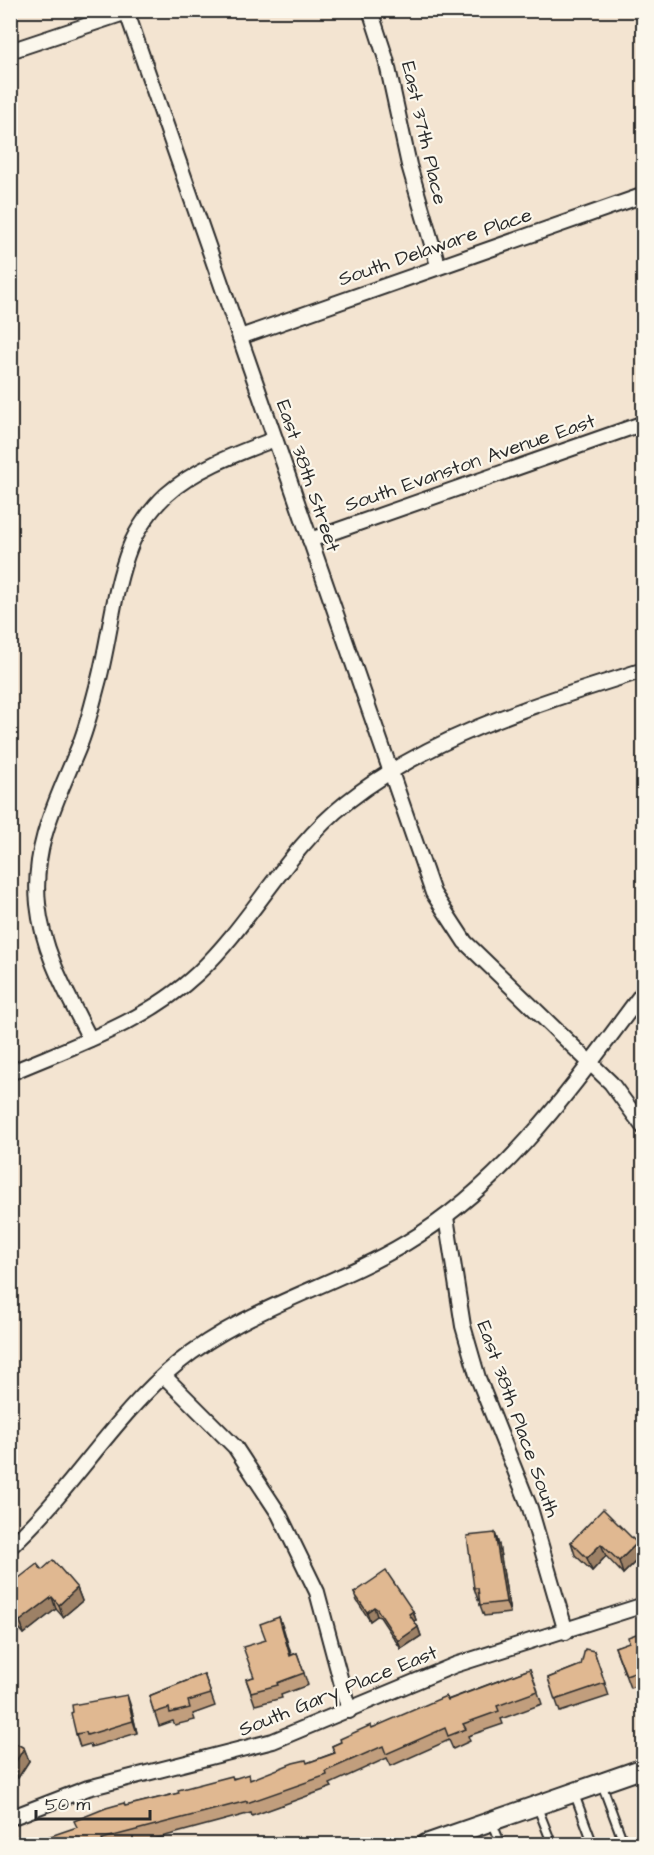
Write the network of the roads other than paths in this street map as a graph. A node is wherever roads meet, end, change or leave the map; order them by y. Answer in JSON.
{"nodes":[{"id":1,"x":370,"y":10,"type":"edge"},
{"id":2,"x":129,"y":11,"type":"edge"},
{"id":3,"x":10,"y":51,"type":"edge"},
{"id":4,"x":644,"y":195,"type":"edge"},
{"id":5,"x":438,"y":265,"type":"junction"},
{"id":6,"x":240,"y":337,"type":"junction"},
{"id":7,"x":644,"y":423,"type":"edge"},
{"id":8,"x":274,"y":438,"type":"junction"},
{"id":9,"x":310,"y":540,"type":"junction"},
{"id":10,"x":644,"y":670,"type":"edge"},
{"id":11,"x":389,"y":772,"type":"junction"},
{"id":12,"x":644,"y":991,"type":"edge"},
{"id":13,"x":90,"y":1039,"type":"junction"},
{"id":14,"x":589,"y":1063,"type":"junction"},
{"id":15,"x":10,"y":1073,"type":"edge"},
{"id":16,"x":644,"y":1128,"type":"edge"},
{"id":17,"x":446,"y":1217,"type":"junction"},
{"id":18,"x":164,"y":1376,"type":"junction"},
{"id":19,"x":10,"y":1546,"type":"edge"},
{"id":20,"x":644,"y":1605,"type":"edge"},
{"id":21,"x":566,"y":1632,"type":"junction"},
{"id":22,"x":350,"y":1711,"type":"junction"},
{"id":23,"x":644,"y":1768,"type":"edge"},
{"id":24,"x":602,"y":1783,"type":"junction"},
{"id":25,"x":574,"y":1793,"type":"junction"},
{"id":26,"x":537,"y":1806,"type":"junction"},
{"id":27,"x":10,"y":1818,"type":"edge"},
{"id":28,"x":492,"y":1822,"type":"junction"},
{"id":29,"x":426,"y":1845,"type":"edge"},
{"id":30,"x":501,"y":1845,"type":"edge"},
{"id":31,"x":552,"y":1845,"type":"edge"},
{"id":32,"x":593,"y":1845,"type":"edge"},
{"id":33,"x":624,"y":1845,"type":"edge"}],
"edges":[{"from":1,"to":5,"type":"street","name":"East 37th Place"},
{"from":2,"to":3,"type":"street"},
{"from":2,"to":6,"type":"street","name":"East 38th Street"},
{"from":4,"to":5,"type":"street","name":"South Delaware Place"},
{"from":5,"to":6,"type":"street","name":"South Delaware Place"},
{"from":6,"to":8,"type":"street","name":"East 38th Street"},
{"from":7,"to":9,"type":"street","name":"South Evanston Avenue East"},
{"from":8,"to":9,"type":"street","name":"East 38th Street"},
{"from":8,"to":13,"type":"street"},
{"from":9,"to":11,"type":"street","name":"East 38th Street"},
{"from":10,"to":11,"type":"street"},
{"from":11,"to":13,"type":"street"},
{"from":11,"to":14,"type":"street","name":"East 38th Street"},
{"from":12,"to":14,"type":"street"},
{"from":13,"to":15,"type":"street"},
{"from":14,"to":16,"type":"street","name":"East 38th Street"},
{"from":14,"to":17,"type":"street"},
{"from":17,"to":18,"type":"street"},
{"from":17,"to":21,"type":"street","name":"East 38th Place South"},
{"from":18,"to":19,"type":"street"},
{"from":18,"to":22,"type":"street"},
{"from":20,"to":21,"type":"street","name":"South Gary Place East"},
{"from":21,"to":22,"type":"street","name":"South Gary Place East"},
{"from":22,"to":27,"type":"street","name":"South Gary Place East"},
{"from":23,"to":24,"type":"main road"},
{"from":24,"to":25,"type":"main road"},
{"from":24,"to":33,"type":"lane"},
{"from":25,"to":26,"type":"main road"},
{"from":25,"to":32,"type":"lane"},
{"from":26,"to":28,"type":"main road"},
{"from":26,"to":31,"type":"lane"},
{"from":28,"to":29,"type":"main road"},
{"from":28,"to":30,"type":"lane"}]}
